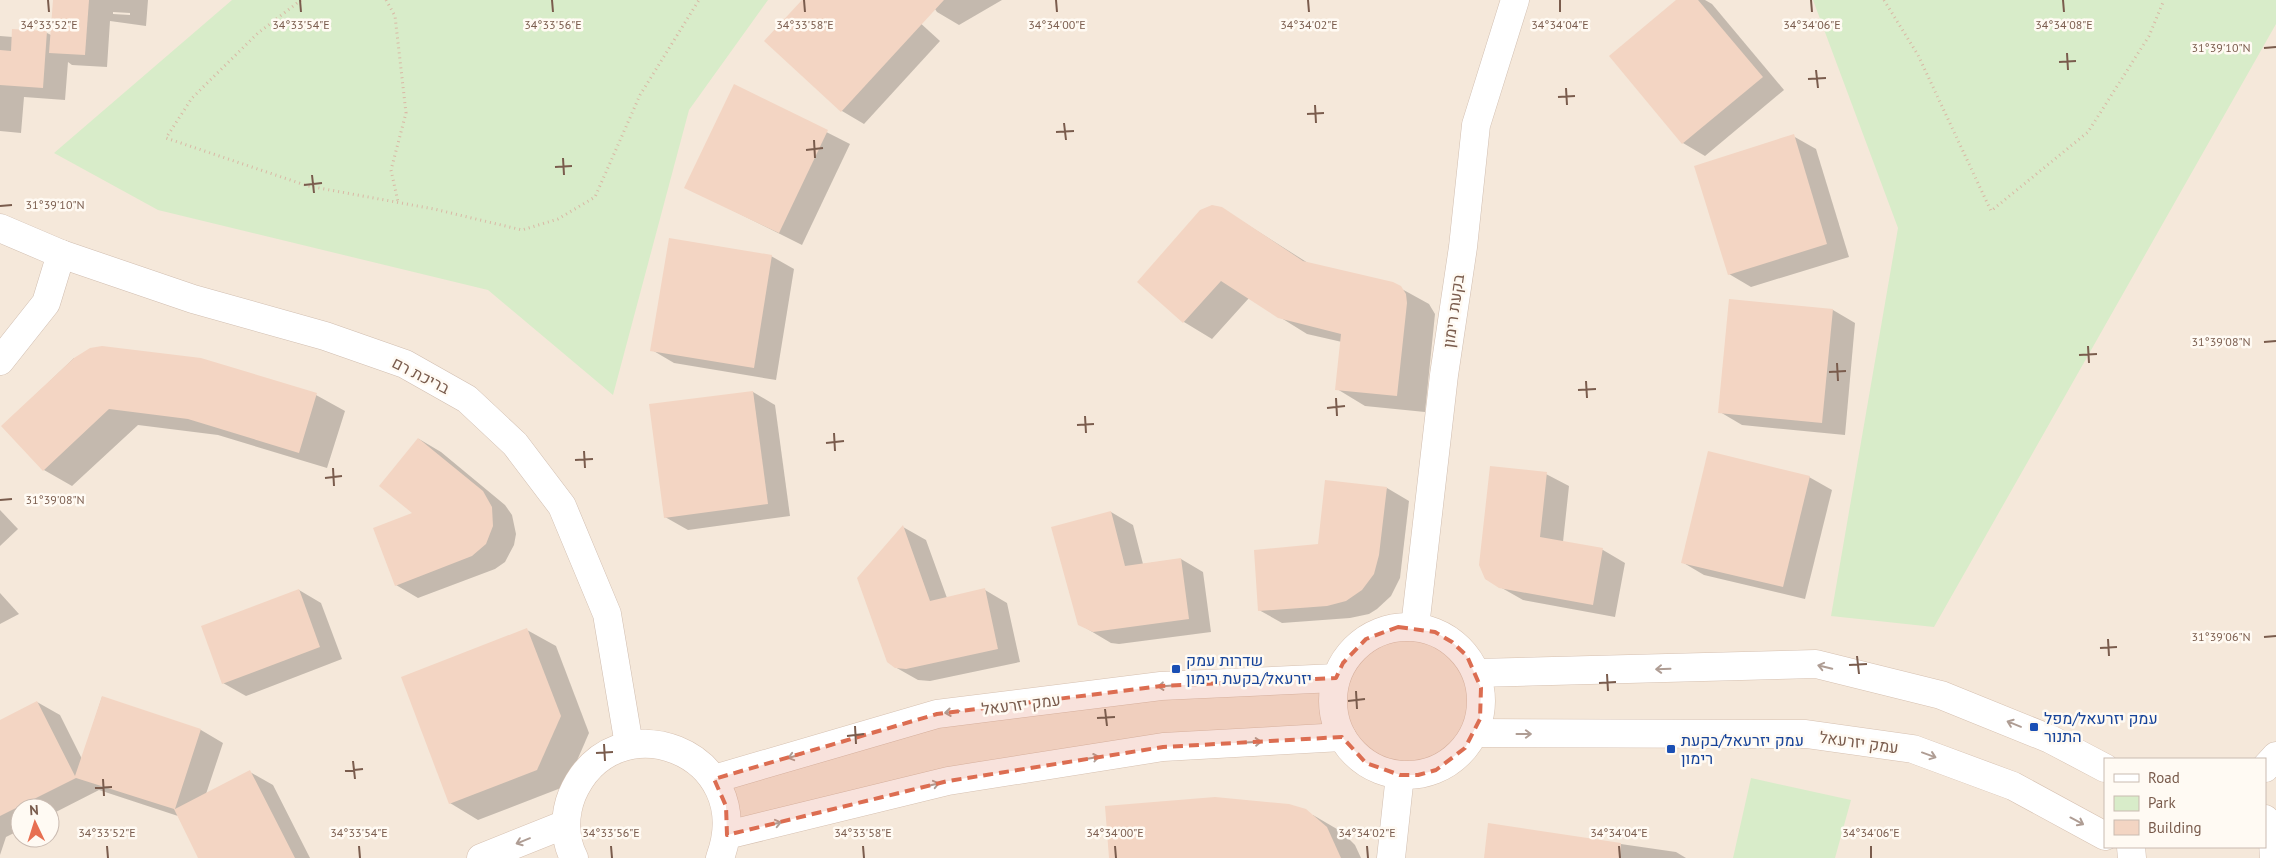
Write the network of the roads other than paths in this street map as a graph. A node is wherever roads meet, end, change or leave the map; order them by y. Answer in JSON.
{"nodes":[{"id":1,"x":1515,"y":0,"type":"edge"},
{"id":2,"x":0,"y":228,"type":"edge"},
{"id":3,"x":61,"y":254,"type":"junction"},
{"id":4,"x":0,"y":361,"type":"edge"},
{"id":5,"x":1415,"y":627,"type":"junction"},
{"id":6,"x":1477,"y":673,"type":"junction"},
{"id":7,"x":1336,"y":678,"type":"junction"},
{"id":8,"x":1475,"y":733,"type":"junction"},
{"id":9,"x":1342,"y":737,"type":"junction"},
{"id":10,"x":629,"y":745,"type":"junction"},
{"id":11,"x":2276,"y":756,"type":"edge"},
{"id":12,"x":2104,"y":767,"type":"edge"},
{"id":13,"x":2266,"y":767,"type":"edge"},
{"id":14,"x":1400,"y":775,"type":"junction"},
{"id":15,"x":714,"y":779,"type":"junction"},
{"id":16,"x":2266,"y":822,"type":"edge"},
{"id":17,"x":566,"y":824,"type":"junction"},
{"id":18,"x":2104,"y":835,"type":"edge"},
{"id":19,"x":723,"y":847,"type":"edge"},
{"id":20,"x":481,"y":858,"type":"edge"},
{"id":21,"x":574,"y":858,"type":"edge"},
{"id":22,"x":1391,"y":858,"type":"edge"},
{"id":23,"x":2274,"y":858,"type":"edge"}],
"edges":[{"from":1,"to":5,"type":"main road","name":"בקעת רימון"},
{"from":2,"to":3,"type":"main road","name":"בריכת רם"},
{"from":3,"to":4,"type":"main road"},
{"from":3,"to":10,"type":"main road","name":"בריכת רם"},
{"from":5,"to":6,"type":"main road"},
{"from":5,"to":7,"type":"main road"},
{"from":6,"to":8,"type":"main road"},
{"from":12,"to":6,"type":"main road","one_way":true},
{"from":7,"to":9,"type":"main road"},
{"from":7,"to":15,"type":"main road","name":"עמק יזרעאל","one_way":true},
{"from":8,"to":14,"type":"main road"},
{"from":8,"to":18,"type":"main road","name":"עמק יזרעאל","one_way":true},
{"from":9,"to":14,"type":"main road"},
{"from":19,"to":9,"type":"main road","one_way":true},
{"from":10,"to":15,"type":"main road"},
{"from":10,"to":17,"type":"main road"},
{"from":11,"to":13,"type":"main road"},
{"from":14,"to":22,"type":"main road"},
{"from":15,"to":19,"type":"main road"},
{"from":16,"to":23,"type":"main road"},
{"from":17,"to":20,"type":"main road","one_way":true},
{"from":17,"to":21,"type":"main road"}]}
